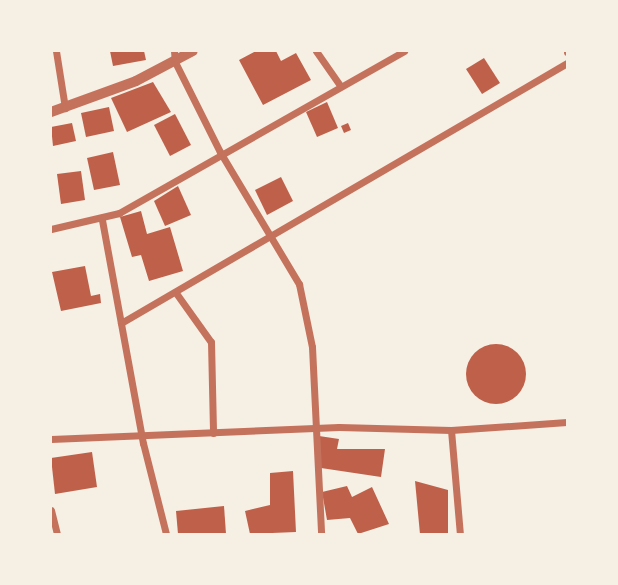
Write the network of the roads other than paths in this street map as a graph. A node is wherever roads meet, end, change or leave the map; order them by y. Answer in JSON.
{"nodes":[{"id":1,"x":56,"y":51,"type":"edge"},
{"id":2,"x":194,"y":51,"type":"edge"},
{"id":3,"x":316,"y":51,"type":"edge"},
{"id":4,"x":404,"y":51,"type":"edge"},
{"id":5,"x":174,"y":56,"type":"edge"},
{"id":6,"x":567,"y":62,"type":"edge"},
{"id":7,"x":339,"y":84,"type":"junction"},
{"id":8,"x":65,"y":108,"type":"junction"},
{"id":9,"x":51,"y":112,"type":"edge"},
{"id":10,"x":220,"y":152,"type":"junction"},
{"id":11,"x":102,"y":220,"type":"junction"},
{"id":12,"x":51,"y":229,"type":"edge"},
{"id":13,"x":272,"y":239,"type":"junction"},
{"id":14,"x":176,"y":293,"type":"junction"},
{"id":15,"x":121,"y":323,"type":"junction"},
{"id":16,"x":567,"y":422,"type":"edge"},
{"id":17,"x":313,"y":429,"type":"junction"},
{"id":18,"x":451,"y":430,"type":"junction"},
{"id":19,"x":213,"y":433,"type":"junction"},
{"id":20,"x":142,"y":435,"type":"junction"},
{"id":21,"x":51,"y":439,"type":"edge"},
{"id":22,"x":51,"y":510,"type":"edge"},
{"id":23,"x":57,"y":534,"type":"edge"},
{"id":24,"x":166,"y":534,"type":"edge"},
{"id":25,"x":321,"y":534,"type":"edge"},
{"id":26,"x":460,"y":534,"type":"edge"}],
"edges":[{"from":1,"to":8,"type":"street"},
{"from":2,"to":5,"type":"street"},
{"from":3,"to":7,"type":"street"},
{"from":4,"to":7,"type":"street"},
{"from":5,"to":8,"type":"street"},
{"from":5,"to":10,"type":"street"},
{"from":6,"to":13,"type":"street"},
{"from":7,"to":10,"type":"street"},
{"from":8,"to":9,"type":"street"},
{"from":10,"to":11,"type":"street"},
{"from":10,"to":13,"type":"street"},
{"from":11,"to":12,"type":"street"},
{"from":11,"to":15,"type":"street"},
{"from":13,"to":14,"type":"street"},
{"from":13,"to":17,"type":"street"},
{"from":14,"to":15,"type":"street"},
{"from":14,"to":19,"type":"street"},
{"from":15,"to":20,"type":"street"},
{"from":16,"to":18,"type":"street"},
{"from":17,"to":18,"type":"street"},
{"from":17,"to":19,"type":"street"},
{"from":17,"to":25,"type":"street"},
{"from":18,"to":26,"type":"street"},
{"from":19,"to":20,"type":"street"},
{"from":20,"to":21,"type":"street"},
{"from":20,"to":24,"type":"street"},
{"from":22,"to":23,"type":"street"}]}
